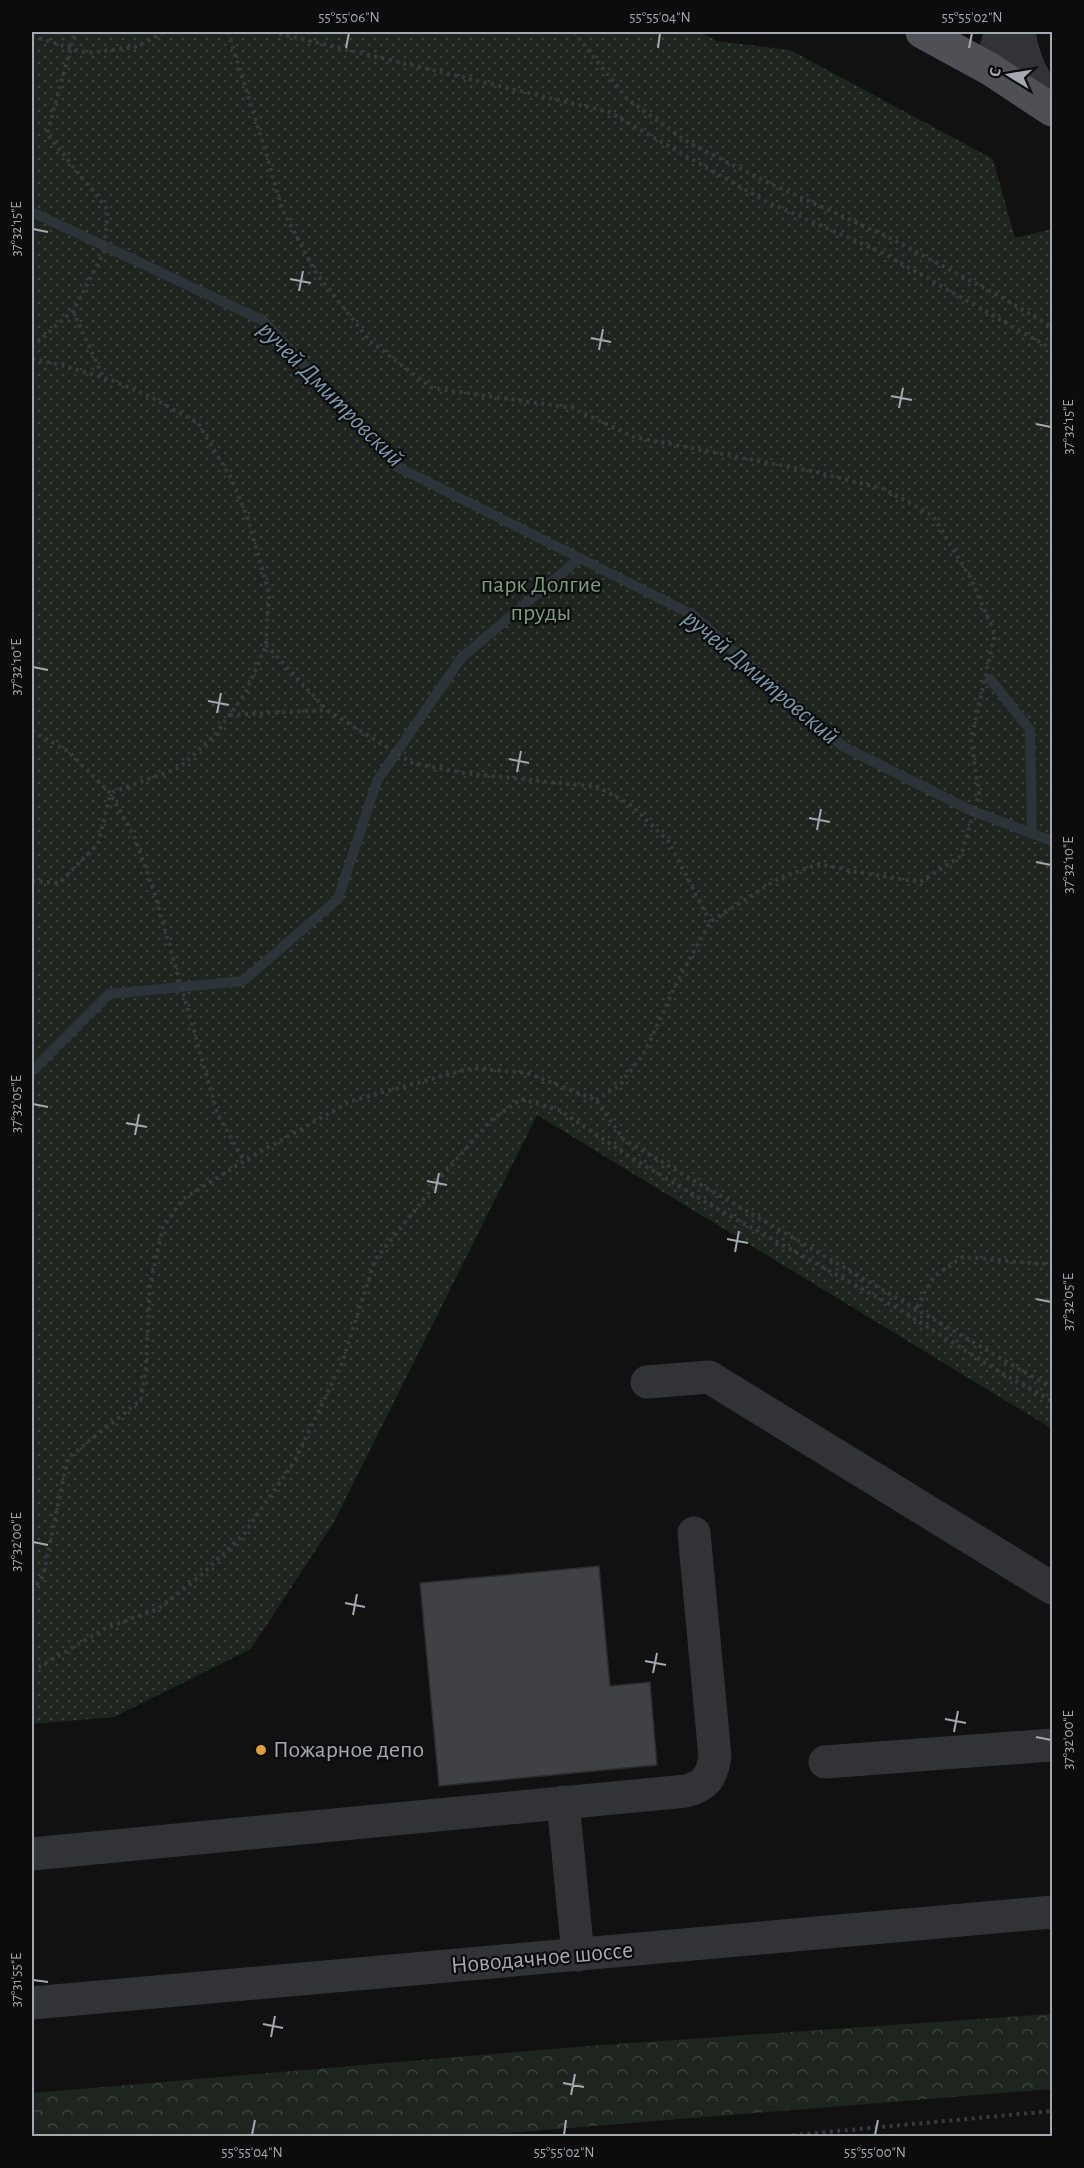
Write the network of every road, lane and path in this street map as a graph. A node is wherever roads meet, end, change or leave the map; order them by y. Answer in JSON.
{"nodes":[{"id":1,"x":75,"y":32,"type":"edge"},
{"id":2,"x":165,"y":32,"type":"edge"},
{"id":3,"x":228,"y":32,"type":"edge"},
{"id":4,"x":272,"y":32,"type":"edge"},
{"id":5,"x":573,"y":32,"type":"edge"},
{"id":6,"x":922,"y":32,"type":"edge"},
{"id":7,"x":1001,"y":32,"type":"edge"},
{"id":8,"x":1020,"y":32,"type":"edge"},
{"id":9,"x":32,"y":36,"type":"edge"},
{"id":10,"x":70,"y":48,"type":"junction"},
{"id":11,"x":990,"y":69,"type":"junction"},
{"id":12,"x":1053,"y":108,"type":"edge"},
{"id":13,"x":73,"y":311,"type":"junction"},
{"id":14,"x":1053,"y":327,"type":"edge"},
{"id":15,"x":32,"y":347,"type":"edge"},
{"id":16,"x":1053,"y":349,"type":"edge"},
{"id":17,"x":32,"y":359,"type":"edge"},
{"id":18,"x":103,"y":378,"type":"junction"},
{"id":19,"x":266,"y":645,"type":"junction"},
{"id":20,"x":327,"y":710,"type":"junction"},
{"id":21,"x":229,"y":715,"type":"junction"},
{"id":22,"x":32,"y":731,"type":"edge"},
{"id":23,"x":110,"y":793,"type":"junction"},
{"id":24,"x":32,"y":881,"type":"edge"},
{"id":25,"x":710,"y":922,"type":"junction"},
{"id":26,"x":596,"y":1100,"type":"junction"},
{"id":27,"x":244,"y":1161,"type":"junction"},
{"id":28,"x":1053,"y":1263,"type":"edge"},
{"id":29,"x":916,"y":1307,"type":"junction"},
{"id":30,"x":647,"y":1382,"type":"dead end"},
{"id":31,"x":1053,"y":1388,"type":"edge"},
{"id":32,"x":1053,"y":1401,"type":"edge"},
{"id":33,"x":694,"y":1533,"type":"dead end"},
{"id":34,"x":1053,"y":1588,"type":"edge"},
{"id":35,"x":32,"y":1591,"type":"edge"},
{"id":36,"x":32,"y":1671,"type":"edge"},
{"id":37,"x":1053,"y":1745,"type":"edge"},
{"id":38,"x":825,"y":1762,"type":"dead end"},
{"id":39,"x":563,"y":1802,"type":"junction"},
{"id":40,"x":32,"y":1854,"type":"edge"},
{"id":41,"x":1053,"y":1912,"type":"edge"},
{"id":42,"x":578,"y":1955,"type":"junction"},
{"id":43,"x":32,"y":2003,"type":"edge"},
{"id":44,"x":1053,"y":2111,"type":"edge"},
{"id":45,"x":784,"y":2136,"type":"edge"}],
"edges":[{"from":1,"to":10,"type":"path"},
{"from":2,"to":10,"type":"path"},
{"from":3,"to":25,"type":"path"},
{"from":4,"to":16,"type":"path"},
{"from":5,"to":14,"type":"path"},
{"from":6,"to":11,"type":"main road"},
{"from":7,"to":11,"type":"street"},
{"from":8,"to":12,"type":"street"},
{"from":9,"to":10,"type":"path"},
{"from":10,"to":13,"type":"path"},
{"from":11,"to":12,"type":"main road"},
{"from":13,"to":15,"type":"path"},
{"from":13,"to":18,"type":"path"},
{"from":17,"to":18,"type":"path"},
{"from":18,"to":19,"type":"path"},
{"from":19,"to":20,"type":"path"},
{"from":19,"to":21,"type":"path"},
{"from":20,"to":21,"type":"path"},
{"from":20,"to":25,"type":"path"},
{"from":21,"to":23,"type":"path"},
{"from":22,"to":23,"type":"path"},
{"from":23,"to":24,"type":"path"},
{"from":23,"to":27,"type":"path"},
{"from":25,"to":26,"type":"path"},
{"from":26,"to":27,"type":"path"},
{"from":26,"to":29,"type":"path"},
{"from":27,"to":35,"type":"path"},
{"from":28,"to":29,"type":"path"},
{"from":29,"to":31,"type":"path"},
{"from":30,"to":34,"type":"street"},
{"from":32,"to":36,"type":"path"},
{"from":33,"to":39,"type":"street"},
{"from":37,"to":38,"type":"street"},
{"from":39,"to":40,"type":"street"},
{"from":39,"to":42,"type":"street"},
{"from":41,"to":42,"type":"street","name":"Новодачное шоссе"},
{"from":42,"to":43,"type":"street","name":"Новодачное шоссе"},
{"from":44,"to":45,"type":"path"}]}
